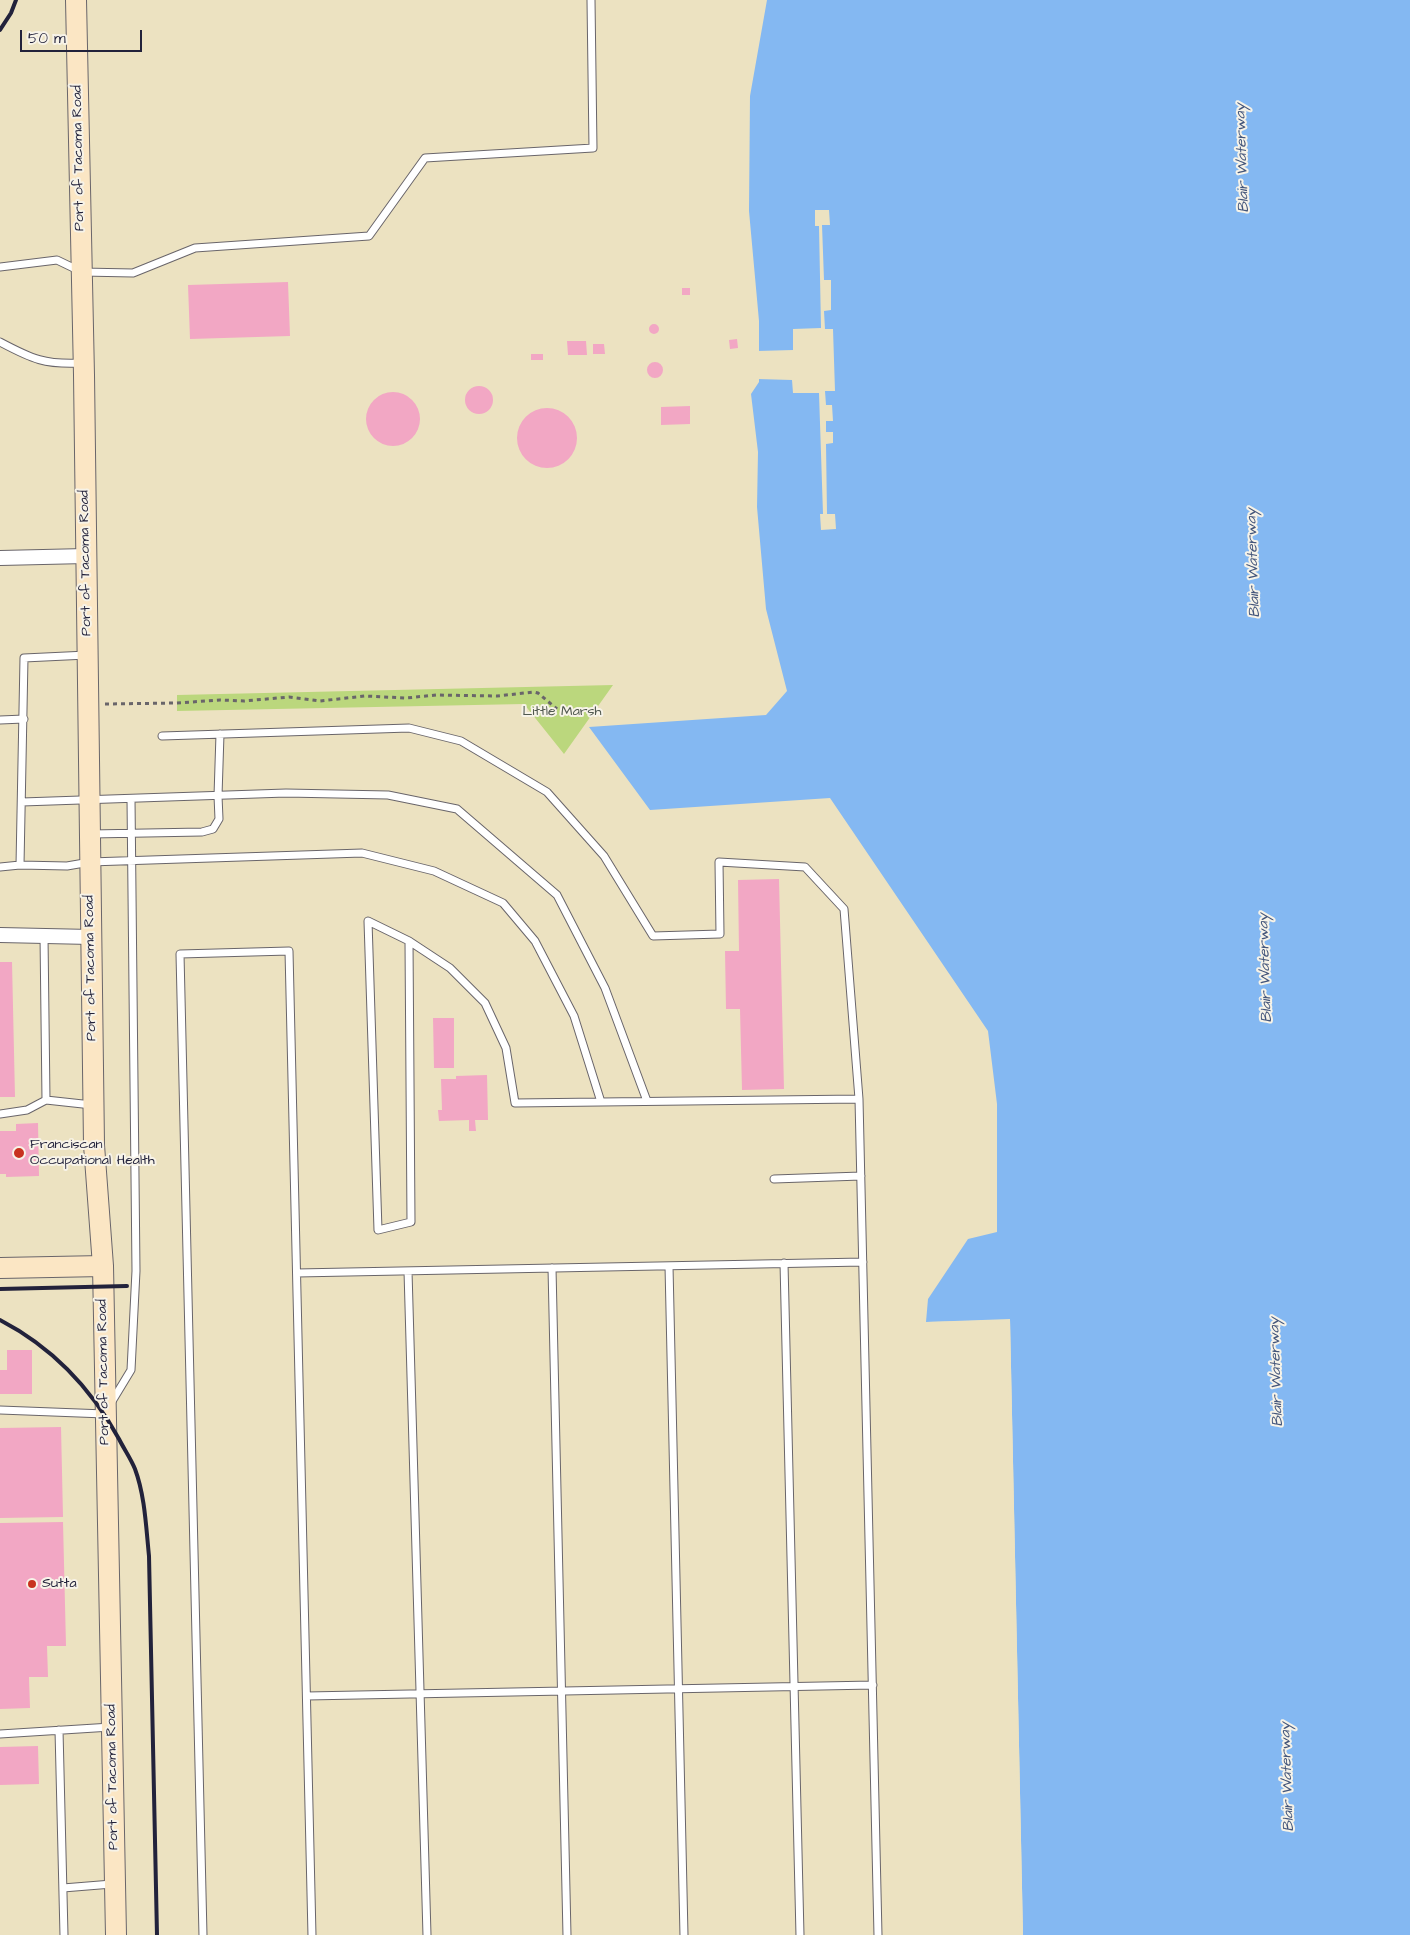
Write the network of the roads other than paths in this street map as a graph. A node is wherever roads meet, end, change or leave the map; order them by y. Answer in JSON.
{"nodes":[{"id":1,"x":76,"y":0,"type":"edge"},
{"id":2,"x":591,"y":0,"type":"edge"},
{"id":3,"x":0,"y":267,"type":"edge"},
{"id":4,"x":82,"y":272,"type":"junction"},
{"id":5,"x":0,"y":342,"type":"edge"},
{"id":6,"x":84,"y":362,"type":"junction"},
{"id":7,"x":86,"y":556,"type":"junction"},
{"id":8,"x":0,"y":558,"type":"edge"},
{"id":9,"x":87,"y":655,"type":"junction"},
{"id":10,"x":24,"y":719,"type":"junction"},
{"id":11,"x":0,"y":720,"type":"edge"},
{"id":12,"x":220,"y":734,"type":"junction"},
{"id":13,"x":162,"y":736,"type":"dead end"},
{"id":14,"x":218,"y":796,"type":"junction"},
{"id":15,"x":131,"y":799,"type":"junction"},
{"id":16,"x":89,"y":801,"type":"junction"},
{"id":17,"x":22,"y":802,"type":"junction"},
{"id":18,"x":90,"y":834,"type":"junction"},
{"id":19,"x":133,"y":834,"type":"junction"},
{"id":20,"x":90,"y":862,"type":"junction"},
{"id":21,"x":133,"y":862,"type":"junction"},
{"id":22,"x":20,"y":865,"type":"junction"},
{"id":23,"x":0,"y":867,"type":"edge"},
{"id":24,"x":0,"y":935,"type":"edge"},
{"id":25,"x":44,"y":936,"type":"junction"},
{"id":26,"x":91,"y":937,"type":"junction"},
{"id":27,"x":409,"y":941,"type":"junction"},
{"id":28,"x":859,"y":1099,"type":"junction"},
{"id":29,"x":46,"y":1100,"type":"junction"},
{"id":30,"x":647,"y":1101,"type":"junction"},
{"id":31,"x":601,"y":1102,"type":"junction"},
{"id":32,"x":93,"y":1105,"type":"junction"},
{"id":33,"x":0,"y":1114,"type":"edge"},
{"id":34,"x":861,"y":1176,"type":"junction"},
{"id":35,"x":774,"y":1179,"type":"dead end"},
{"id":36,"x":863,"y":1262,"type":"junction"},
{"id":37,"x":784,"y":1263,"type":"junction"},
{"id":38,"x":103,"y":1266,"type":"junction"},
{"id":39,"x":669,"y":1266,"type":"junction"},
{"id":40,"x":0,"y":1268,"type":"edge"},
{"id":41,"x":552,"y":1268,"type":"junction"},
{"id":42,"x":408,"y":1271,"type":"junction"},
{"id":43,"x":297,"y":1273,"type":"junction"},
{"id":44,"x":0,"y":1410,"type":"edge"},
{"id":45,"x":105,"y":1414,"type":"junction"},
{"id":46,"x":873,"y":1685,"type":"junction"},
{"id":47,"x":794,"y":1686,"type":"junction"},
{"id":48,"x":679,"y":1689,"type":"junction"},
{"id":49,"x":561,"y":1691,"type":"junction"},
{"id":50,"x":422,"y":1694,"type":"junction"},
{"id":51,"x":307,"y":1696,"type":"junction"},
{"id":52,"x":112,"y":1727,"type":"junction"},
{"id":53,"x":59,"y":1730,"type":"junction"},
{"id":54,"x":0,"y":1734,"type":"edge"},
{"id":55,"x":115,"y":1883,"type":"junction"},
{"id":56,"x":63,"y":1888,"type":"junction"},
{"id":57,"x":64,"y":1935,"type":"edge"},
{"id":58,"x":116,"y":1935,"type":"edge"},
{"id":59,"x":203,"y":1935,"type":"edge"},
{"id":60,"x":312,"y":1935,"type":"edge"},
{"id":61,"x":427,"y":1935,"type":"edge"},
{"id":62,"x":567,"y":1935,"type":"edge"},
{"id":63,"x":684,"y":1935,"type":"edge"},
{"id":64,"x":800,"y":1935,"type":"edge"},
{"id":65,"x":878,"y":1935,"type":"edge"}],
"edges":[{"from":1,"to":4,"type":"main road","name":"Port of Tacoma Road"},
{"from":2,"to":4,"type":"lane"},
{"from":3,"to":4,"type":"lane"},
{"from":4,"to":6,"type":"main road","name":"Port of Tacoma Road"},
{"from":5,"to":6,"type":"lane"},
{"from":6,"to":7,"type":"main road","name":"Port of Tacoma Road"},
{"from":7,"to":8,"type":"street"},
{"from":7,"to":9,"type":"main road","name":"Port of Tacoma Road"},
{"from":9,"to":10,"type":"lane"},
{"from":9,"to":16,"type":"main road","name":"Port of Tacoma Road"},
{"from":10,"to":11,"type":"lane"},
{"from":10,"to":17,"type":"lane"},
{"from":12,"to":13,"type":"lane"},
{"from":12,"to":14,"type":"lane"},
{"from":12,"to":28,"type":"lane"},
{"from":14,"to":15,"type":"lane"},
{"from":14,"to":19,"type":"lane"},
{"from":14,"to":30,"type":"lane"},
{"from":15,"to":16,"type":"lane"},
{"from":15,"to":19,"type":"lane"},
{"from":16,"to":17,"type":"lane"},
{"from":16,"to":18,"type":"main road","name":"Port of Tacoma Road"},
{"from":17,"to":22,"type":"lane"},
{"from":18,"to":19,"type":"lane"},
{"from":18,"to":20,"type":"main road","name":"Port of Tacoma Road"},
{"from":19,"to":21,"type":"lane"},
{"from":20,"to":21,"type":"lane"},
{"from":20,"to":22,"type":"lane"},
{"from":20,"to":26,"type":"main road","name":"Port of Tacoma Road"},
{"from":21,"to":31,"type":"lane"},
{"from":21,"to":45,"type":"lane"},
{"from":22,"to":23,"type":"lane"},
{"from":24,"to":25,"type":"street"},
{"from":25,"to":26,"type":"street"},
{"from":25,"to":29,"type":"lane"},
{"from":26,"to":32,"type":"main road","name":"Port of Tacoma Road"},
{"from":27,"to":27,"type":"lane"},
{"from":27,"to":31,"type":"lane"},
{"from":28,"to":30,"type":"lane"},
{"from":28,"to":34,"type":"lane"},
{"from":29,"to":32,"type":"lane"},
{"from":29,"to":33,"type":"lane"},
{"from":30,"to":31,"type":"lane"},
{"from":32,"to":38,"type":"main road","name":"Port of Tacoma Road"},
{"from":34,"to":35,"type":"lane"},
{"from":34,"to":36,"type":"lane"},
{"from":36,"to":37,"type":"lane"},
{"from":36,"to":46,"type":"lane"},
{"from":37,"to":39,"type":"lane"},
{"from":37,"to":47,"type":"lane"},
{"from":38,"to":40,"type":"main road"},
{"from":38,"to":45,"type":"main road","name":"Port of Tacoma Road"},
{"from":39,"to":41,"type":"lane"},
{"from":39,"to":48,"type":"lane"},
{"from":41,"to":42,"type":"lane"},
{"from":41,"to":49,"type":"lane"},
{"from":42,"to":43,"type":"lane"},
{"from":42,"to":50,"type":"lane"},
{"from":43,"to":51,"type":"lane"},
{"from":43,"to":59,"type":"lane"},
{"from":44,"to":45,"type":"lane"},
{"from":45,"to":52,"type":"main road","name":"Port of Tacoma Road"},
{"from":46,"to":47,"type":"lane"},
{"from":46,"to":65,"type":"lane"},
{"from":47,"to":48,"type":"lane"},
{"from":47,"to":64,"type":"lane"},
{"from":48,"to":49,"type":"lane"},
{"from":48,"to":63,"type":"lane"},
{"from":49,"to":50,"type":"lane"},
{"from":49,"to":62,"type":"lane"},
{"from":50,"to":51,"type":"lane"},
{"from":50,"to":61,"type":"lane"},
{"from":51,"to":60,"type":"lane"},
{"from":52,"to":53,"type":"lane"},
{"from":52,"to":55,"type":"main road","name":"Port of Tacoma Road"},
{"from":53,"to":54,"type":"lane"},
{"from":53,"to":56,"type":"lane"},
{"from":55,"to":56,"type":"lane"},
{"from":55,"to":58,"type":"main road","name":"Port of Tacoma Road"},
{"from":56,"to":57,"type":"lane"}]}
